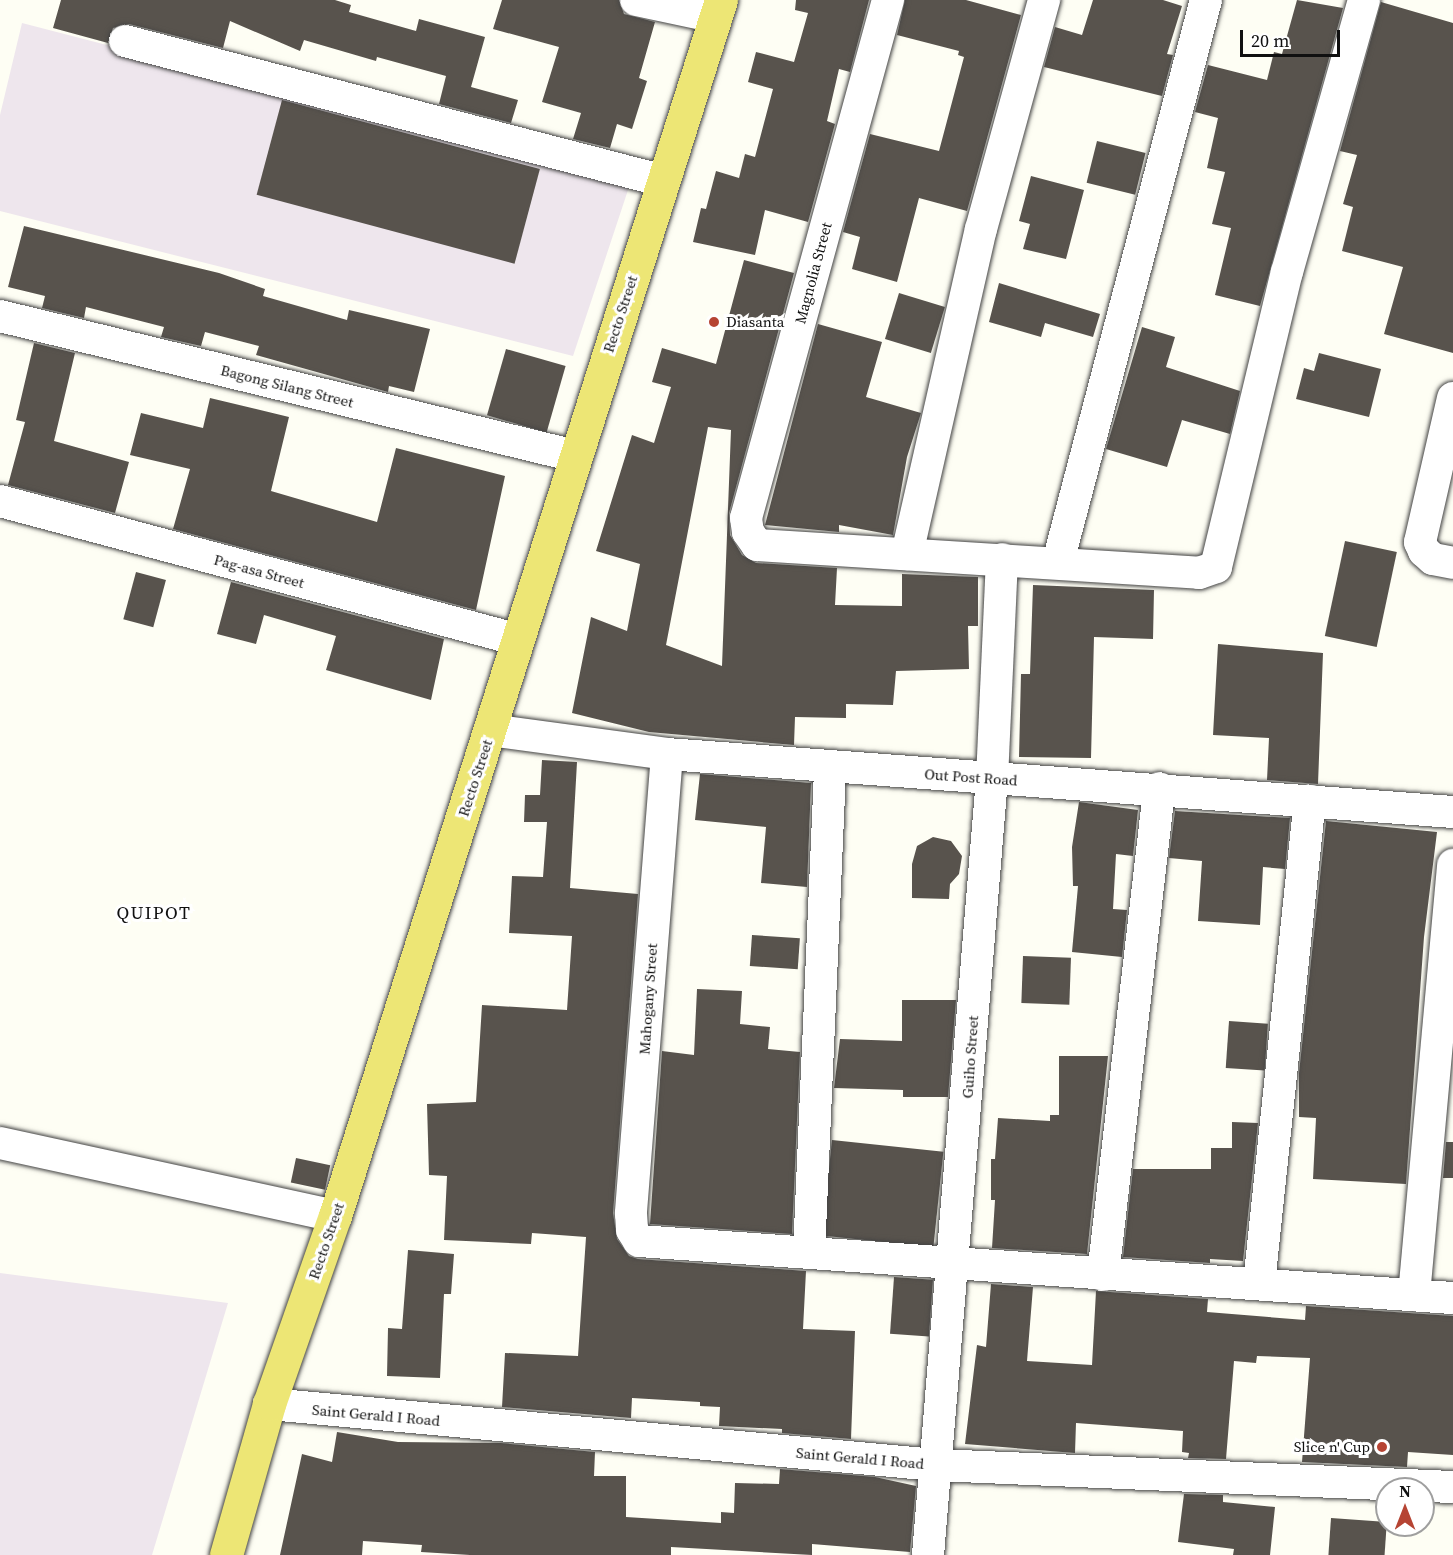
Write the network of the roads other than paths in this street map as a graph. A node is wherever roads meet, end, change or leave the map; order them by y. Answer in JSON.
{"nodes":[{"id":1,"x":636,"y":0,"type":"edge"},
{"id":2,"x":888,"y":0,"type":"edge"},
{"id":3,"x":1044,"y":0,"type":"edge"},
{"id":4,"x":1206,"y":0,"type":"edge"},
{"id":5,"x":1364,"y":0,"type":"edge"},
{"id":6,"x":719,"y":9,"type":"edge"},
{"id":7,"x":125,"y":41,"type":"dead end"},
{"id":8,"x":664,"y":181,"type":"junction"},
{"id":9,"x":0,"y":316,"type":"edge"},
{"id":10,"x":1453,"y":398,"type":"edge"},
{"id":11,"x":575,"y":456,"type":"junction"},
{"id":12,"x":0,"y":501,"type":"edge"},
{"id":13,"x":906,"y":554,"type":"junction"},
{"id":14,"x":1002,"y":559,"type":"junction"},
{"id":15,"x":1058,"y":562,"type":"junction"},
{"id":16,"x":1453,"y":563,"type":"edge"},
{"id":17,"x":519,"y":640,"type":"junction"},
{"id":18,"x":490,"y":730,"type":"junction"},
{"id":19,"x":667,"y":754,"type":"junction"},
{"id":20,"x":830,"y":768,"type":"junction"},
{"id":21,"x":992,"y":779,"type":"junction"},
{"id":22,"x":1159,"y":788,"type":"junction"},
{"id":23,"x":1310,"y":801,"type":"junction"},
{"id":24,"x":1453,"y":812,"type":"edge"},
{"id":25,"x":1453,"y":866,"type":"edge"},
{"id":26,"x":0,"y":1143,"type":"edge"},
{"id":27,"x":334,"y":1216,"type":"junction"},
{"id":28,"x":809,"y":1253,"type":"junction"},
{"id":29,"x":954,"y":1262,"type":"junction"},
{"id":30,"x":1103,"y":1275,"type":"junction"},
{"id":31,"x":1259,"y":1284,"type":"junction"},
{"id":32,"x":1414,"y":1295,"type":"junction"},
{"id":33,"x":1453,"y":1298,"type":"edge"},
{"id":34,"x":269,"y":1404,"type":"junction"},
{"id":35,"x":936,"y":1464,"type":"junction"},
{"id":36,"x":1453,"y":1487,"type":"edge"},
{"id":37,"x":226,"y":1555,"type":"edge"},
{"id":38,"x":928,"y":1555,"type":"edge"}],
"edges":[{"from":1,"to":6,"type":"street"},
{"from":2,"to":13,"type":"street","name":"Magnolia Street"},
{"from":3,"to":13,"type":"street"},
{"from":4,"to":15,"type":"street"},
{"from":5,"to":15,"type":"street"},
{"from":6,"to":8,"type":"main road","name":"Recto Street"},
{"from":7,"to":8,"type":"street"},
{"from":8,"to":11,"type":"main road","name":"Recto Street"},
{"from":9,"to":11,"type":"street","name":"Bagong Silang Street"},
{"from":10,"to":16,"type":"street"},
{"from":11,"to":17,"type":"main road","name":"Recto Street"},
{"from":12,"to":17,"type":"street","name":"Pag-asa Street"},
{"from":13,"to":14,"type":"street"},
{"from":14,"to":15,"type":"street"},
{"from":14,"to":21,"type":"street","name":"Guiho Street"},
{"from":17,"to":18,"type":"main road","name":"Recto Street"},
{"from":18,"to":19,"type":"street","name":"Out Post Road"},
{"from":18,"to":27,"type":"main road","name":"Recto Street"},
{"from":19,"to":20,"type":"street","name":"Out Post Road"},
{"from":19,"to":28,"type":"street","name":"Mahogany Street"},
{"from":20,"to":21,"type":"street","name":"Out Post Road"},
{"from":20,"to":28,"type":"street"},
{"from":21,"to":22,"type":"street","name":"Out Post Road"},
{"from":21,"to":29,"type":"street","name":"Guiho Street"},
{"from":22,"to":23,"type":"street","name":"Out Post Road"},
{"from":22,"to":30,"type":"street"},
{"from":23,"to":24,"type":"street","name":"Out Post Road"},
{"from":23,"to":31,"type":"street"},
{"from":25,"to":32,"type":"street"},
{"from":26,"to":27,"type":"street"},
{"from":27,"to":34,"type":"main road","name":"Recto Street"},
{"from":28,"to":29,"type":"street"},
{"from":29,"to":30,"type":"street"},
{"from":29,"to":35,"type":"street","name":"Guiho Street"},
{"from":30,"to":31,"type":"street"},
{"from":31,"to":32,"type":"street"},
{"from":32,"to":33,"type":"street"},
{"from":34,"to":35,"type":"street","name":"Saint Gerald I Road"},
{"from":34,"to":37,"type":"main road","name":"Recto Street"},
{"from":35,"to":36,"type":"street","name":"Saint Gerald I Road"},
{"from":35,"to":38,"type":"street","name":"Guiho Street"}]}
